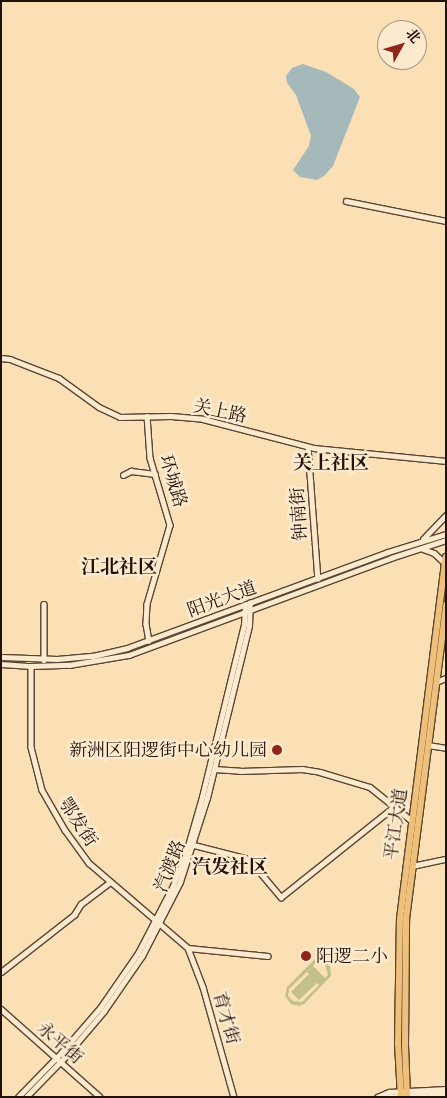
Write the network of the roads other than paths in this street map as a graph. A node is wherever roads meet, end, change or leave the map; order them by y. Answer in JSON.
{"nodes":[{"id":1,"x":346,"y":201,"type":"dead end"},
{"id":2,"x":446,"y":221,"type":"edge"},
{"id":3,"x":1,"y":358,"type":"edge"},
{"id":4,"x":147,"y":416,"type":"junction"},
{"id":5,"x":308,"y":447,"type":"junction"},
{"id":6,"x":446,"y":461,"type":"edge"},
{"id":7,"x":155,"y":474,"type":"junction"},
{"id":8,"x":123,"y":475,"type":"dead end"},
{"id":9,"x":446,"y":515,"type":"edge"},
{"id":10,"x":446,"y":534,"type":"edge"},
{"id":11,"x":446,"y":540,"type":"edge"},
{"id":12,"x":419,"y":542,"type":"junction"},
{"id":13,"x":421,"y":548,"type":"junction"},
{"id":14,"x":445,"y":560,"type":"edge"},
{"id":15,"x":318,"y":579,"type":"junction"},
{"id":16,"x":44,"y":604,"type":"dead end"},
{"id":17,"x":248,"y":604,"type":"junction"},
{"id":18,"x":446,"y":605,"type":"edge"},
{"id":19,"x":247,"y":612,"type":"junction"},
{"id":20,"x":148,"y":641,"type":"junction"},
{"id":21,"x":1,"y":657,"type":"edge"},
{"id":22,"x":44,"y":660,"type":"junction"},
{"id":23,"x":1,"y":664,"type":"edge"},
{"id":24,"x":31,"y":666,"type":"junction"},
{"id":25,"x":446,"y":678,"type":"edge"},
{"id":26,"x":436,"y":682,"type":"junction"},
{"id":27,"x":428,"y":746,"type":"junction"},
{"id":28,"x":446,"y":748,"type":"edge"},
{"id":29,"x":214,"y":769,"type":"junction"},
{"id":30,"x":395,"y":806,"type":"junction"},
{"id":31,"x":411,"y":820,"type":"junction"},
{"id":32,"x":194,"y":845,"type":"junction"},
{"id":33,"x":446,"y":859,"type":"edge"},
{"id":34,"x":412,"y":866,"type":"junction"},
{"id":35,"x":110,"y":882,"type":"junction"},
{"id":36,"x":158,"y":921,"type":"junction"},
{"id":37,"x":188,"y":948,"type":"junction"},
{"id":38,"x":268,"y":956,"type":"dead end"},
{"id":39,"x":1,"y":972,"type":"edge"},
{"id":40,"x":1,"y":1009,"type":"edge"},
{"id":41,"x":59,"y":1060,"type":"junction"},
{"id":42,"x":446,"y":1089,"type":"edge"},
{"id":43,"x":446,"y":1093,"type":"edge"},
{"id":44,"x":404,"y":1095,"type":"edge"},
{"id":45,"x":18,"y":1097,"type":"edge"},
{"id":46,"x":26,"y":1097,"type":"edge"},
{"id":47,"x":100,"y":1097,"type":"edge"},
{"id":48,"x":234,"y":1097,"type":"edge"},
{"id":49,"x":378,"y":1097,"type":"edge"},
{"id":50,"x":388,"y":1097,"type":"edge"}],
"edges":[{"from":1,"to":2,"type":"street"},
{"from":3,"to":4,"type":"street","name":"关上路"},
{"from":4,"to":5,"type":"street","name":"关上路"},
{"from":4,"to":7,"type":"street","name":"环城路"},
{"from":5,"to":6,"type":"street","name":"关上路"},
{"from":5,"to":15,"type":"street","name":"钟南街"},
{"from":7,"to":8,"type":"street"},
{"from":7,"to":20,"type":"street","name":"环城路"},
{"from":9,"to":12,"type":"street"},
{"from":10,"to":12,"type":"street","name":"阳光大道"},
{"from":11,"to":13,"type":"street","name":"阳光大道"},
{"from":12,"to":15,"type":"street","name":"阳光大道"},
{"from":13,"to":14,"type":"street"},
{"from":13,"to":19,"type":"street","name":"阳光大道"},
{"from":14,"to":31,"type":"highway","name":"平江大道"},
{"from":15,"to":17,"type":"street","name":"阳光大道"},
{"from":16,"to":22,"type":"street"},
{"from":17,"to":19,"type":"street","name":"汽渡路"},
{"from":17,"to":20,"type":"street","name":"阳光大道"},
{"from":18,"to":26,"type":"highway","name":"平江大道"},
{"from":19,"to":24,"type":"street","name":"阳光大道"},
{"from":19,"to":29,"type":"street","name":"汽渡路"},
{"from":19,"to":36,"type":"street","name":"汽渡路"},
{"from":20,"to":22,"type":"street","name":"阳光大道"},
{"from":21,"to":22,"type":"street","name":"阳光大道"},
{"from":23,"to":24,"type":"street","name":"阳光大道"},
{"from":24,"to":35,"type":"street","name":"鄂发街"},
{"from":25,"to":26,"type":"street"},
{"from":26,"to":27,"type":"highway","name":"平江大道"},
{"from":27,"to":28,"type":"street"},
{"from":27,"to":34,"type":"highway","name":"平江大道"},
{"from":29,"to":30,"type":"street"},
{"from":29,"to":32,"type":"street","name":"汽渡路"},
{"from":30,"to":31,"type":"street"},
{"from":30,"to":32,"type":"street"},
{"from":31,"to":44,"type":"highway","name":"平江大道"},
{"from":32,"to":36,"type":"street","name":"汽渡路"},
{"from":33,"to":34,"type":"street"},
{"from":34,"to":44,"type":"highway","name":"平江大道"},
{"from":35,"to":36,"type":"street","name":"鄂发街"},
{"from":35,"to":39,"type":"street"},
{"from":36,"to":37,"type":"street","name":"鄂发街"},
{"from":36,"to":41,"type":"street","name":"汽渡路"},
{"from":37,"to":38,"type":"street"},
{"from":37,"to":48,"type":"street","name":"育才街"},
{"from":40,"to":41,"type":"street","name":"永平街"},
{"from":41,"to":45,"type":"street","name":"汽渡路"},
{"from":41,"to":46,"type":"street","name":"汽渡路"},
{"from":41,"to":47,"type":"street","name":"永平街"},
{"from":42,"to":44,"type":"street"},
{"from":43,"to":44,"type":"street"},
{"from":44,"to":49,"type":"street"},
{"from":44,"to":50,"type":"street"}]}
